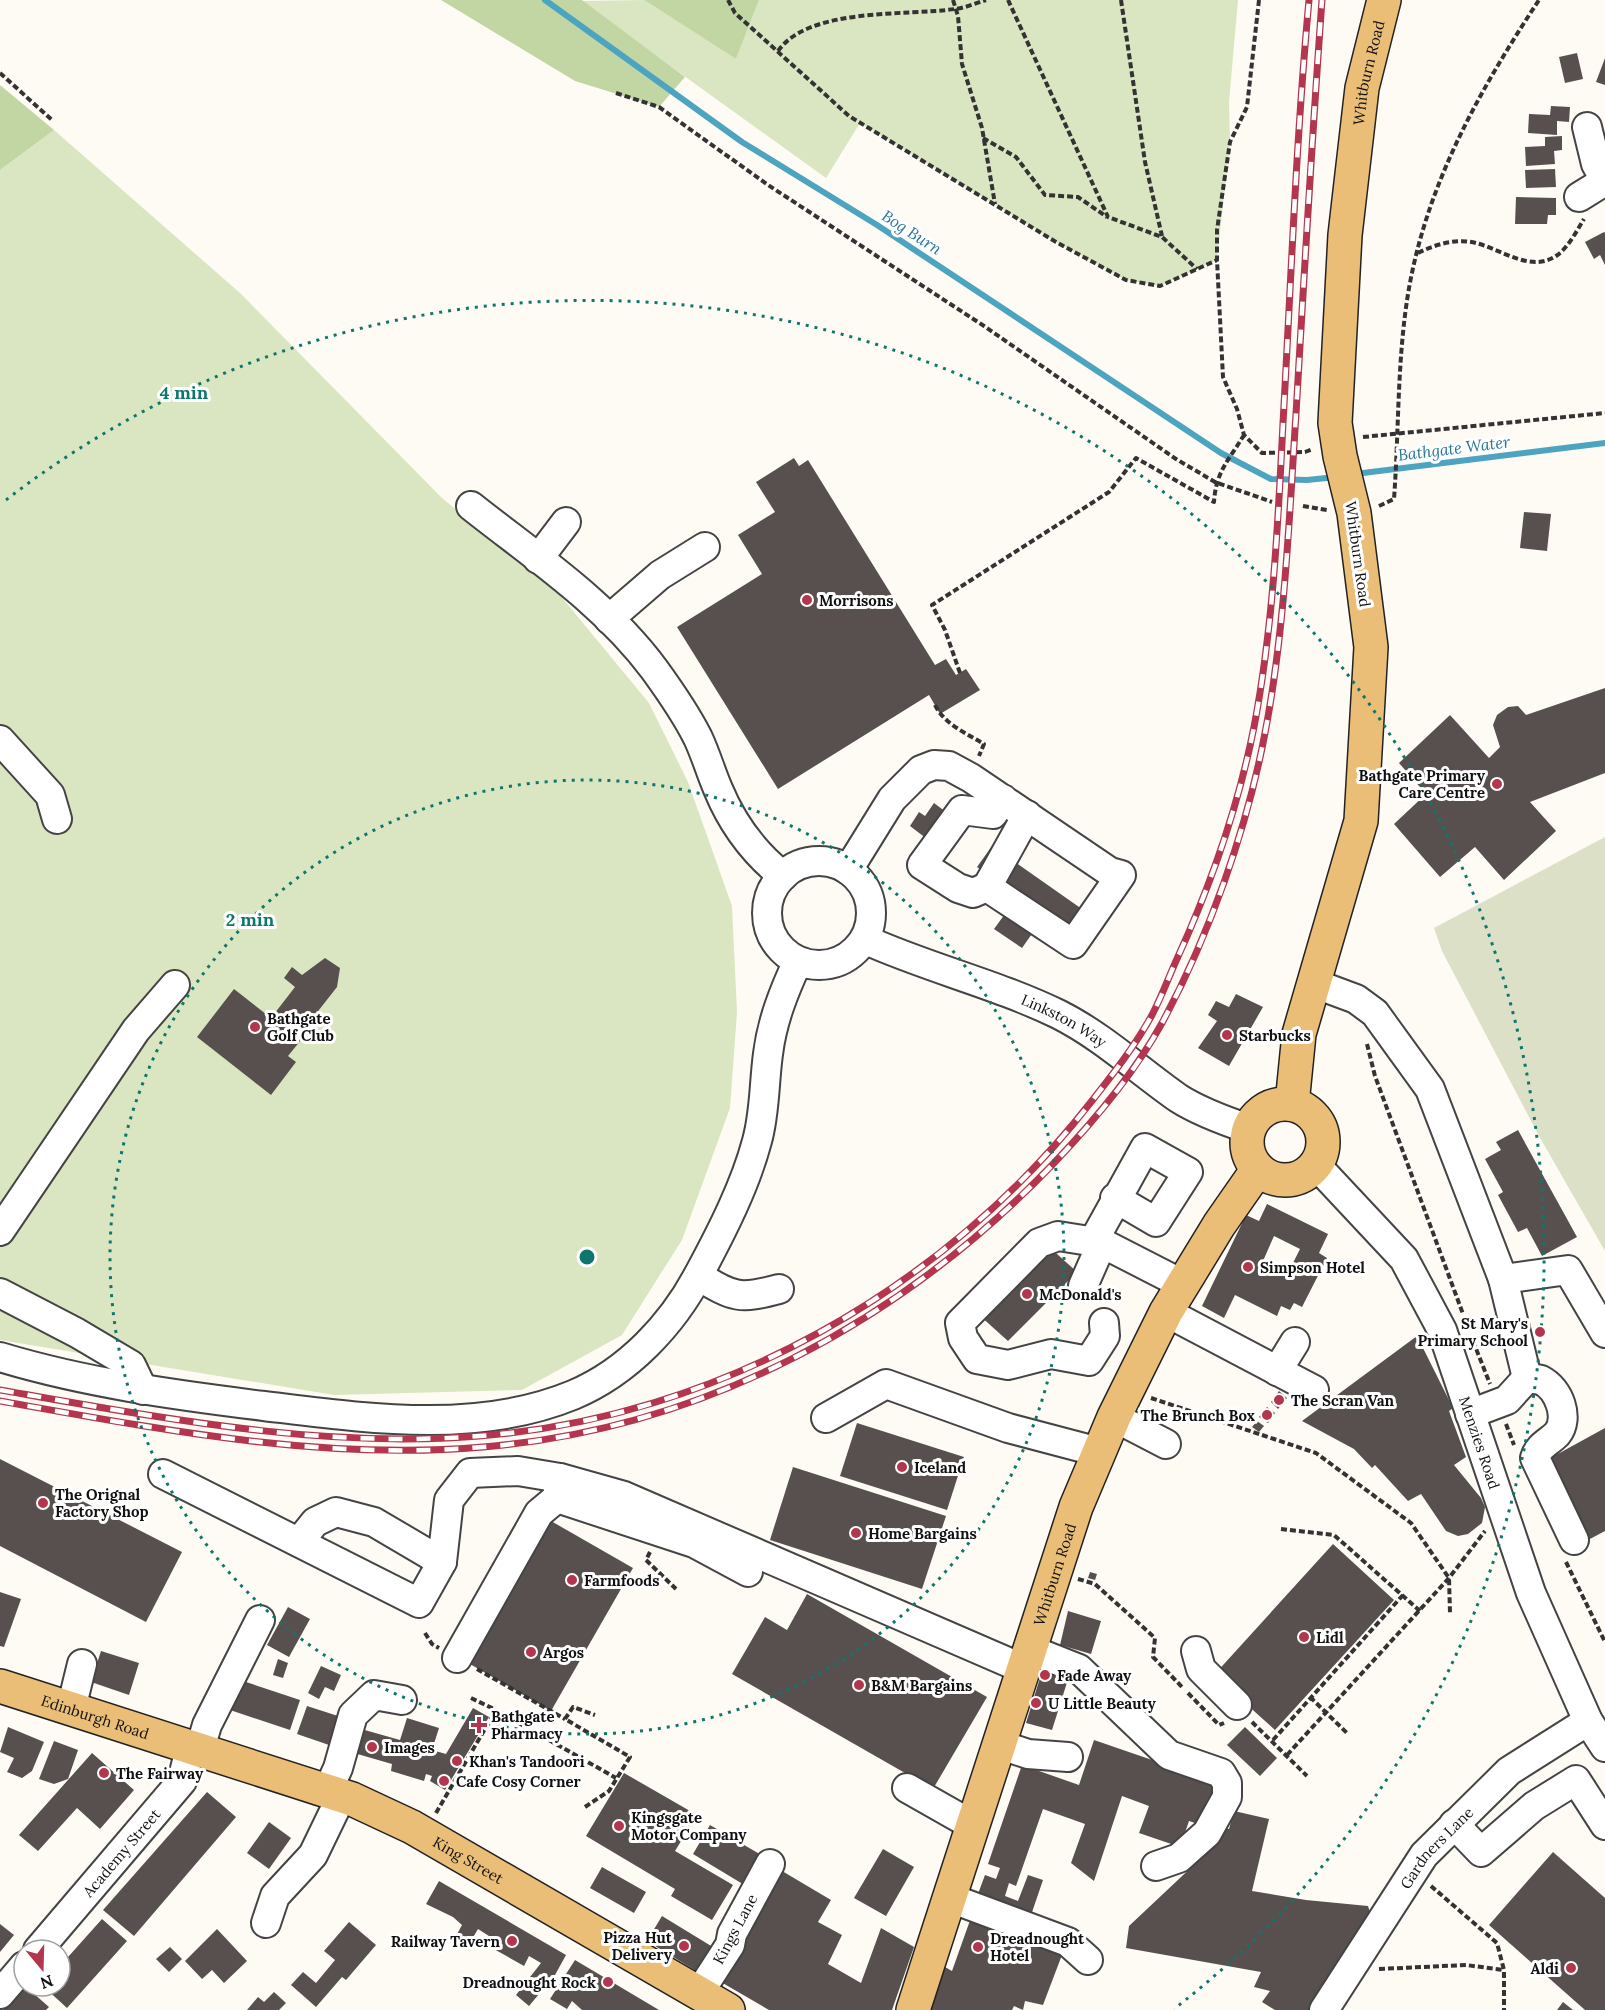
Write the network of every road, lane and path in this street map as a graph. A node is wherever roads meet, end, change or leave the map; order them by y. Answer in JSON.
{"nodes":[{"id":1,"x":728,"y":0,"type":"edge"},
{"id":2,"x":953,"y":0,"type":"edge"},
{"id":3,"x":986,"y":0,"type":"edge"},
{"id":4,"x":1008,"y":0,"type":"edge"},
{"id":5,"x":1121,"y":0,"type":"edge"},
{"id":6,"x":1259,"y":0,"type":"edge"},
{"id":7,"x":1384,"y":0,"type":"edge"},
{"id":8,"x":1539,"y":0,"type":"edge"},
{"id":9,"x":956,"y":9,"type":"junction"},
{"id":10,"x":778,"y":51,"type":"junction"},
{"id":11,"x":0,"y":73,"type":"edge"},
{"id":12,"x":616,"y":93,"type":"dead end"},
{"id":13,"x":52,"y":120,"type":"dead end"},
{"id":14,"x":1587,"y":127,"type":"dead end"},
{"id":15,"x":983,"y":138,"type":"junction"},
{"id":16,"x":1605,"y":181,"type":"edge"},
{"id":17,"x":1580,"y":197,"type":"joint"},
{"id":18,"x":995,"y":205,"type":"junction"},
{"id":19,"x":1108,"y":217,"type":"junction"},
{"id":20,"x":1162,"y":237,"type":"junction"},
{"id":21,"x":1418,"y":253,"type":"junction"},
{"id":22,"x":1217,"y":260,"type":"junction"},
{"id":23,"x":1197,"y":269,"type":"junction"},
{"id":24,"x":1605,"y":413,"type":"edge"},
{"id":25,"x":1396,"y":434,"type":"junction"},
{"id":26,"x":1244,"y":435,"type":"junction"},
{"id":27,"x":1338,"y":448,"type":"junction"},
{"id":28,"x":1215,"y":482,"type":"junction"},
{"id":29,"x":1395,"y":489,"type":"dead end"},
{"id":30,"x":1272,"y":502,"type":"dead end"},
{"id":31,"x":471,"y":506,"type":"dead end"},
{"id":32,"x":566,"y":522,"type":"dead end"},
{"id":33,"x":705,"y":547,"type":"dead end"},
{"id":34,"x":538,"y":559,"type":"junction"},
{"id":35,"x":609,"y":619,"type":"junction"},
{"id":36,"x":960,"y":673,"type":"dead end"},
{"id":37,"x":935,"y":705,"type":"dead end"},
{"id":38,"x":0,"y":740,"type":"edge"},
{"id":39,"x":971,"y":778,"type":"junction"},
{"id":40,"x":1003,"y":799,"type":"junction"},
{"id":41,"x":1027,"y":815,"type":"junction"},
{"id":42,"x":57,"y":819,"type":"dead end"},
{"id":43,"x":848,"y":870,"type":"junction"},
{"id":44,"x":783,"y":876,"type":"junction"},
{"id":45,"x":987,"y":887,"type":"junction"},
{"id":46,"x":866,"y":940,"type":"junction"},
{"id":47,"x":798,"y":961,"type":"junction"},
{"id":48,"x":1313,"y":983,"type":"junction"},
{"id":49,"x":175,"y":985,"type":"dead end"},
{"id":50,"x":1367,"y":1043,"type":"dead end"},
{"id":51,"x":1292,"y":1104,"type":"junction"},
{"id":52,"x":1249,"y":1129,"type":"junction"},
{"id":53,"x":1316,"y":1165,"type":"junction"},
{"id":54,"x":1258,"y":1169,"type":"junction"},
{"id":55,"x":1115,"y":1198,"type":"dead end"},
{"id":56,"x":0,"y":1231,"type":"edge"},
{"id":57,"x":1098,"y":1242,"type":"junction"},
{"id":58,"x":698,"y":1276,"type":"junction"},
{"id":59,"x":1503,"y":1279,"type":"junction"},
{"id":60,"x":1182,"y":1284,"type":"junction"},
{"id":61,"x":1083,"y":1286,"type":"dead end"},
{"id":62,"x":779,"y":1289,"type":"dead end"},
{"id":63,"x":0,"y":1293,"type":"edge"},
{"id":64,"x":1166,"y":1312,"type":"junction"},
{"id":65,"x":1464,"y":1316,"type":"dead end"},
{"id":66,"x":1104,"y":1323,"type":"dead end"},
{"id":67,"x":1605,"y":1333,"type":"edge"},
{"id":68,"x":1472,"y":1338,"type":"dead end"},
{"id":69,"x":1295,"y":1342,"type":"dead end"},
{"id":70,"x":0,"y":1357,"type":"edge"},
{"id":71,"x":1277,"y":1371,"type":"junction"},
{"id":72,"x":1527,"y":1378,"type":"junction"},
{"id":73,"x":143,"y":1390,"type":"junction"},
{"id":74,"x":1314,"y":1390,"type":"dead end"},
{"id":75,"x":1498,"y":1403,"type":"junction"},
{"id":76,"x":1121,"y":1404,"type":"junction"},
{"id":77,"x":1470,"y":1414,"type":"junction"},
{"id":78,"x":826,"y":1418,"type":"dead end"},
{"id":79,"x":1166,"y":1443,"type":"dead end"},
{"id":80,"x":1515,"y":1447,"type":"dead end"},
{"id":81,"x":1099,"y":1452,"type":"junction"},
{"id":82,"x":163,"y":1474,"type":"dead end"},
{"id":83,"x":558,"y":1488,"type":"junction"},
{"id":84,"x":1281,"y":1529,"type":"dead end"},
{"id":85,"x":660,"y":1532,"type":"junction"},
{"id":86,"x":697,"y":1535,"type":"junction"},
{"id":87,"x":299,"y":1542,"type":"junction"},
{"id":88,"x":1569,"y":1548,"type":"joint"},
{"id":89,"x":442,"y":1562,"type":"junction"},
{"id":90,"x":748,"y":1572,"type":"dead end"},
{"id":91,"x":1449,"y":1578,"type":"junction"},
{"id":92,"x":676,"y":1589,"type":"dead end"},
{"id":93,"x":1403,"y":1595,"type":"junction"},
{"id":94,"x":1420,"y":1611,"type":"junction"},
{"id":95,"x":1450,"y":1613,"type":"dead end"},
{"id":96,"x":260,"y":1620,"type":"dead end"},
{"id":97,"x":425,"y":1633,"type":"dead end"},
{"id":98,"x":1605,"y":1642,"type":"edge"},
{"id":99,"x":1196,"y":1651,"type":"dead end"},
{"id":100,"x":457,"y":1658,"type":"junction"},
{"id":101,"x":1027,"y":1659,"type":"junction"},
{"id":102,"x":82,"y":1664,"type":"dead end"},
{"id":103,"x":0,"y":1686,"type":"edge"},
{"id":104,"x":1310,"y":1697,"type":"junction"},
{"id":105,"x":471,"y":1698,"type":"dead end"},
{"id":106,"x":402,"y":1700,"type":"dead end"},
{"id":107,"x":196,"y":1703,"type":"dead end"},
{"id":108,"x":1237,"y":1705,"type":"dead end"},
{"id":109,"x":71,"y":1709,"type":"junction"},
{"id":110,"x":496,"y":1710,"type":"junction"},
{"id":111,"x":1326,"y":1714,"type":"junction"},
{"id":112,"x":595,"y":1715,"type":"dead end"},
{"id":113,"x":565,"y":1719,"type":"junction"},
{"id":114,"x":1588,"y":1721,"type":"junction"},
{"id":115,"x":1348,"y":1734,"type":"dead end"},
{"id":116,"x":1273,"y":1740,"type":"dead end"},
{"id":117,"x":1001,"y":1745,"type":"junction"},
{"id":118,"x":1605,"y":1747,"type":"edge"},
{"id":119,"x":190,"y":1749,"type":"junction"},
{"id":120,"x":1287,"y":1755,"type":"dead end"},
{"id":121,"x":1068,"y":1756,"type":"dead end"},
{"id":122,"x":616,"y":1778,"type":"junction"},
{"id":123,"x":907,"y":1788,"type":"dead end"},
{"id":124,"x":335,"y":1793,"type":"junction"},
{"id":125,"x":585,"y":1807,"type":"dead end"},
{"id":126,"x":1454,"y":1824,"type":"junction"},
{"id":127,"x":1605,"y":1825,"type":"edge"},
{"id":128,"x":974,"y":1826,"type":"junction"},
{"id":129,"x":424,"y":1834,"type":"junction"},
{"id":130,"x":770,"y":1864,"type":"dead end"},
{"id":131,"x":1156,"y":1866,"type":"dead end"},
{"id":132,"x":1412,"y":1870,"type":"junction"},
{"id":133,"x":950,"y":1898,"type":"junction"},
{"id":134,"x":266,"y":1923,"type":"dead end"},
{"id":135,"x":48,"y":1938,"type":"edge"},
{"id":136,"x":1088,"y":1960,"type":"dead end"},
{"id":137,"x":1377,"y":1969,"type":"dead end"},
{"id":138,"x":1504,"y":1970,"type":"junction"},
{"id":139,"x":12,"y":1980,"type":"edge"},
{"id":140,"x":699,"y":1993,"type":"junction"},
{"id":141,"x":0,"y":1994,"type":"edge"},
{"id":142,"x":728,"y":2010,"type":"edge"},
{"id":143,"x":913,"y":2010,"type":"edge"},
{"id":144,"x":1324,"y":2010,"type":"edge"},
{"id":145,"x":1504,"y":2010,"type":"edge"}],
"edges":[{"from":1,"to":10,"type":"path"},
{"from":2,"to":9,"type":"path"},
{"from":3,"to":9,"type":"path"},
{"from":4,"to":19,"type":"path"},
{"from":5,"to":20,"type":"path"},
{"from":6,"to":22,"type":"path"},
{"from":7,"to":27,"type":"main road","name":"Whitburn Road"},
{"from":8,"to":21,"type":"path"},
{"from":9,"to":10,"type":"path"},
{"from":9,"to":15,"type":"path"},
{"from":10,"to":18,"type":"path"},
{"from":11,"to":13,"type":"path"},
{"from":12,"to":28,"type":"path"},
{"from":14,"to":16,"type":"street"},
{"from":15,"to":18,"type":"path"},
{"from":15,"to":19,"type":"path"},
{"from":16,"to":17,"type":"street"},
{"from":17,"to":21,"type":"path"},
{"from":18,"to":23,"type":"path"},
{"from":19,"to":20,"type":"path"},
{"from":20,"to":23,"type":"path"},
{"from":21,"to":25,"type":"path"},
{"from":22,"to":23,"type":"path"},
{"from":22,"to":26,"type":"path"},
{"from":24,"to":25,"type":"path"},
{"from":25,"to":27,"type":"path"},
{"from":25,"to":29,"type":"path"},
{"from":26,"to":27,"type":"path"},
{"from":26,"to":28,"type":"path"},
{"from":27,"to":48,"type":"main road","name":"Whitburn Road"},
{"from":28,"to":30,"type":"path"},
{"from":28,"to":36,"type":"path"},
{"from":31,"to":34,"type":"street"},
{"from":32,"to":34,"type":"street"},
{"from":33,"to":35,"type":"street"},
{"from":34,"to":35,"type":"street"},
{"from":35,"to":44,"type":"street"},
{"from":37,"to":39,"type":"path"},
{"from":38,"to":42,"type":"street"},
{"from":39,"to":40,"type":"street"},
{"from":39,"to":43,"type":"street"},
{"from":40,"to":41,"type":"street"},
{"from":40,"to":45,"type":"street"},
{"from":41,"to":45,"type":"street"},
{"from":41,"to":45,"type":"street"},
{"from":43,"to":44,"type":"street"},
{"from":43,"to":46,"type":"street"},
{"from":44,"to":47,"type":"street"},
{"from":46,"to":47,"type":"street"},
{"from":46,"to":52,"type":"street","name":"Linkston Way"},
{"from":47,"to":58,"type":"street"},
{"from":48,"to":51,"type":"main road","name":"Whitburn Road"},
{"from":48,"to":59,"type":"street"},
{"from":49,"to":56,"type":"street"},
{"from":50,"to":65,"type":"path"},
{"from":51,"to":52,"type":"main road"},
{"from":51,"to":53,"type":"main road"},
{"from":52,"to":54,"type":"main road"},
{"from":53,"to":54,"type":"main road"},
{"from":53,"to":77,"type":"street","name":"Menzies Road"},
{"from":54,"to":60,"type":"main road","name":"Whitburn Road"},
{"from":55,"to":57,"type":"street"},
{"from":57,"to":60,"type":"street"},
{"from":57,"to":61,"type":"street"},
{"from":57,"to":66,"type":"street"},
{"from":58,"to":62,"type":"street"},
{"from":58,"to":73,"type":"street"},
{"from":59,"to":67,"type":"street"},
{"from":59,"to":72,"type":"street"},
{"from":60,"to":64,"type":"main road","name":"Whitburn Road"},
{"from":63,"to":73,"type":"street"},
{"from":64,"to":71,"type":"street"},
{"from":64,"to":76,"type":"main road","name":"Whitburn Road"},
{"from":68,"to":75,"type":"path"},
{"from":69,"to":71,"type":"street"},
{"from":70,"to":73,"type":"street"},
{"from":71,"to":74,"type":"street"},
{"from":72,"to":75,"type":"street"},
{"from":72,"to":88,"type":"street"},
{"from":75,"to":77,"type":"street"},
{"from":75,"to":80,"type":"path"},
{"from":76,"to":79,"type":"street"},
{"from":76,"to":81,"type":"main road","name":"Whitburn Road"},
{"from":76,"to":91,"type":"path"},
{"from":77,"to":114,"type":"street","name":"Menzies Road"},
{"from":78,"to":81,"type":"street"},
{"from":81,"to":101,"type":"main road","name":"Whitburn Road"},
{"from":82,"to":87,"type":"street"},
{"from":83,"to":85,"type":"street"},
{"from":83,"to":86,"type":"street"},
{"from":83,"to":89,"type":"street"},
{"from":83,"to":100,"type":"street"},
{"from":84,"to":93,"type":"path"},
{"from":85,"to":86,"type":"street"},
{"from":85,"to":92,"type":"path"},
{"from":86,"to":90,"type":"street"},
{"from":86,"to":101,"type":"street"},
{"from":87,"to":89,"type":"street"},
{"from":87,"to":89,"type":"street"},
{"from":88,"to":98,"type":"path"},
{"from":91,"to":94,"type":"path"},
{"from":91,"to":95,"type":"path"},
{"from":93,"to":94,"type":"path"},
{"from":93,"to":104,"type":"path"},
{"from":94,"to":111,"type":"path"},
{"from":96,"to":119,"type":"street"},
{"from":97,"to":100,"type":"path"},
{"from":99,"to":108,"type":"street"},
{"from":100,"to":113,"type":"path"},
{"from":101,"to":117,"type":"main road","name":"Whitburn Road"},
{"from":101,"to":131,"type":"street"},
{"from":102,"to":109,"type":"street"},
{"from":103,"to":109,"type":"main road","name":"Edinburgh Road"},
{"from":104,"to":111,"type":"path"},
{"from":104,"to":116,"type":"path"},
{"from":105,"to":110,"type":"path"},
{"from":106,"to":124,"type":"street"},
{"from":107,"to":119,"type":"street"},
{"from":109,"to":119,"type":"main road","name":"Edinburgh Road"},
{"from":110,"to":122,"type":"path"},
{"from":110,"to":129,"type":"path"},
{"from":111,"to":115,"type":"path"},
{"from":111,"to":120,"type":"path"},
{"from":112,"to":113,"type":"path"},
{"from":113,"to":122,"type":"path"},
{"from":114,"to":118,"type":"street","name":"Menzies Road"},
{"from":114,"to":126,"type":"street","name":"Gardners Lane"},
{"from":117,"to":121,"type":"street"},
{"from":117,"to":128,"type":"main road","name":"Whitburn Road"},
{"from":119,"to":124,"type":"main road","name":"King Street"},
{"from":119,"to":135,"type":"street","name":"Academy Street"},
{"from":122,"to":125,"type":"path"},
{"from":123,"to":128,"type":"street"},
{"from":124,"to":129,"type":"main road","name":"King Street"},
{"from":124,"to":134,"type":"street"},
{"from":126,"to":127,"type":"street"},
{"from":126,"to":132,"type":"street","name":"Gardners Lane"},
{"from":128,"to":133,"type":"main road","name":"Whitburn Road"},
{"from":129,"to":140,"type":"main road","name":"King Street"},
{"from":130,"to":140,"type":"street","name":"Kings Lane"},
{"from":132,"to":138,"type":"path"},
{"from":132,"to":144,"type":"street","name":"Gardners Lane"},
{"from":133,"to":136,"type":"street"},
{"from":133,"to":143,"type":"main road","name":"Whitburn Road"},
{"from":137,"to":138,"type":"path"},
{"from":138,"to":145,"type":"path"},
{"from":139,"to":141,"type":"street"},
{"from":140,"to":142,"type":"main road","name":"King Street"}]}
